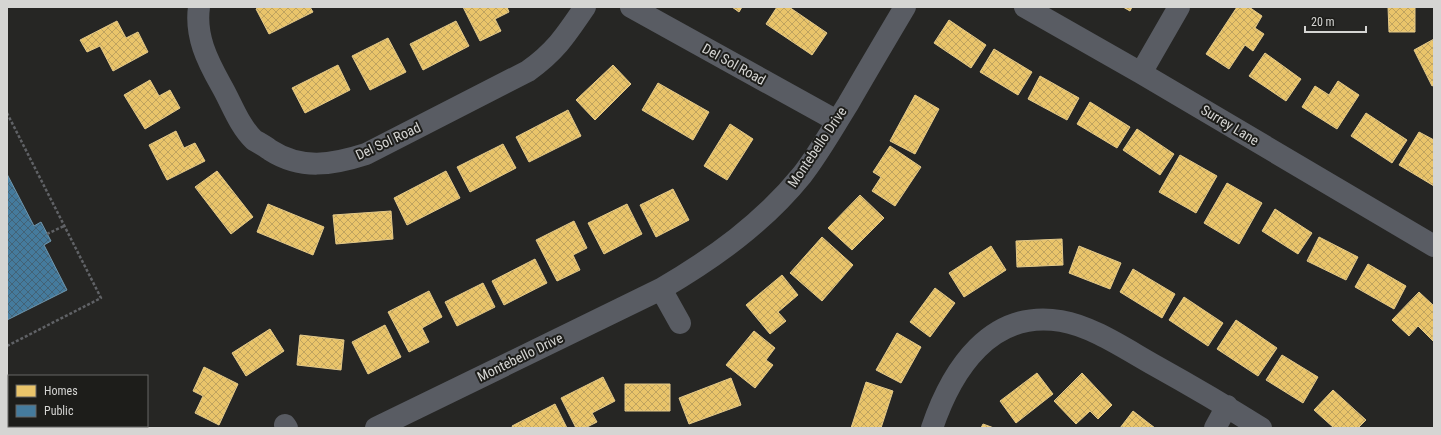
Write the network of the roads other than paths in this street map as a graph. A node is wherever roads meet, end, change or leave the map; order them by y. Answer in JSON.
{"nodes":[{"id":1,"x":200,"y":7,"type":"edge"},
{"id":2,"x":585,"y":7,"type":"edge"},
{"id":3,"x":631,"y":7,"type":"edge"},
{"id":4,"x":905,"y":7,"type":"edge"},
{"id":5,"x":1025,"y":7,"type":"edge"},
{"id":6,"x":1179,"y":7,"type":"edge"},
{"id":7,"x":1141,"y":73,"type":"junction"},
{"id":8,"x":837,"y":121,"type":"junction"},
{"id":9,"x":1434,"y":246,"type":"edge"},
{"id":10,"x":661,"y":289,"type":"junction"},
{"id":11,"x":680,"y":322,"type":"dead end"},
{"id":12,"x":1227,"y":406,"type":"junction"},
{"id":13,"x":379,"y":427,"type":"edge"},
{"id":14,"x":932,"y":428,"type":"edge"},
{"id":15,"x":1215,"y":428,"type":"edge"},
{"id":16,"x":1261,"y":428,"type":"edge"}],
"edges":[{"from":1,"to":2,"type":"street","name":"Del Sol Road"},
{"from":3,"to":8,"type":"street","name":"Del Sol Road"},
{"from":4,"to":8,"type":"street","name":"Montebello Drive"},
{"from":5,"to":7,"type":"street","name":"Surrey Lane"},
{"from":6,"to":7,"type":"street"},
{"from":7,"to":9,"type":"street","name":"Surrey Lane"},
{"from":8,"to":10,"type":"street","name":"Montebello Drive"},
{"from":10,"to":11,"type":"street"},
{"from":10,"to":13,"type":"street","name":"Montebello Drive"},
{"from":12,"to":14,"type":"street"},
{"from":12,"to":15,"type":"street"},
{"from":12,"to":16,"type":"street"}]}
